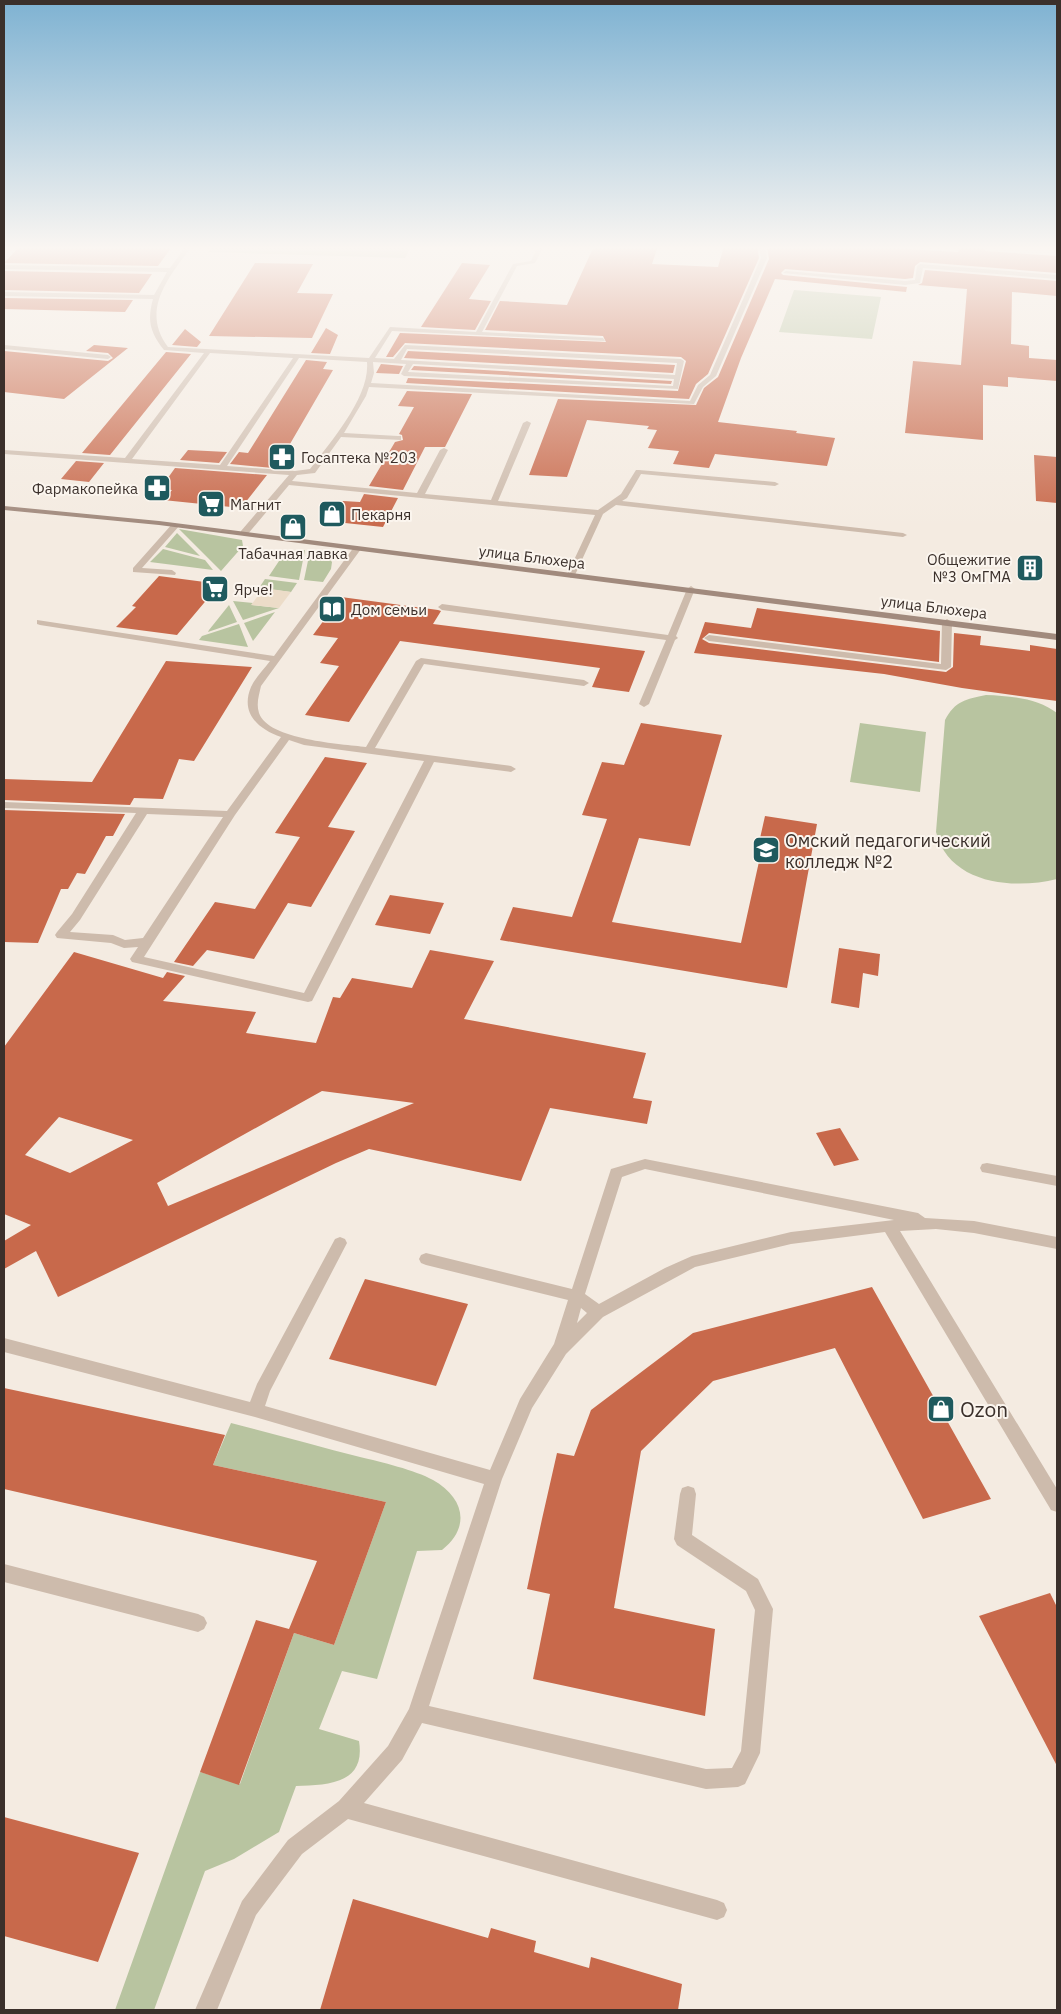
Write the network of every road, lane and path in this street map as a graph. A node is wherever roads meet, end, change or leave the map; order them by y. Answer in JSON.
{"nodes":[{"id":1,"x":159,"y":340,"type":"edge"},
{"id":2,"x":383,"y":340,"type":"edge"},
{"id":3,"x":729,"y":340,"type":"edge"},
{"id":4,"x":4,"y":347,"type":"edge"},
{"id":5,"x":208,"y":352,"type":"junction"},
{"id":6,"x":108,"y":357,"type":"dead end"},
{"id":7,"x":297,"y":357,"type":"junction"},
{"id":8,"x":370,"y":361,"type":"junction"},
{"id":9,"x":396,"y":362,"type":"junction"},
{"id":10,"x":410,"y":363,"type":"junction"},
{"id":11,"x":678,"y":377,"type":"junction"},
{"id":12,"x":366,"y":386,"type":"junction"},
{"id":13,"x":527,"y":423,"type":"dead end"},
{"id":14,"x":339,"y":435,"type":"junction"},
{"id":15,"x":398,"y":438,"type":"dead end"},
{"id":16,"x":444,"y":450,"type":"dead end"},
{"id":17,"x":4,"y":452,"type":"edge"},
{"id":18,"x":126,"y":462,"type":"junction"},
{"id":19,"x":222,"y":468,"type":"junction"},
{"id":20,"x":295,"y":473,"type":"junction"},
{"id":21,"x":287,"y":483,"type":"junction"},
{"id":22,"x":775,"y":484,"type":"dead end"},
{"id":23,"x":418,"y":496,"type":"junction"},
{"id":24,"x":615,"y":503,"type":"junction"},
{"id":25,"x":493,"y":504,"type":"junction"},
{"id":26,"x":4,"y":508,"type":"edge"},
{"id":27,"x":600,"y":513,"type":"junction"},
{"id":28,"x":176,"y":525,"type":"junction"},
{"id":29,"x":244,"y":534,"type":"junction"},
{"id":30,"x":903,"y":535,"type":"dead end"},
{"id":31,"x":358,"y":549,"type":"junction"},
{"id":32,"x":172,"y":573,"type":"dead end"},
{"id":33,"x":571,"y":575,"type":"junction"},
{"id":34,"x":692,"y":589,"type":"junction"},
{"id":35,"x":442,"y":607,"type":"dead end"},
{"id":36,"x":40,"y":622,"type":"dead end"},
{"id":37,"x":947,"y":622,"type":"junction"},
{"id":38,"x":1057,"y":637,"type":"edge"},
{"id":39,"x":673,"y":638,"type":"junction"},
{"id":40,"x":709,"y":638,"type":"dead end"},
{"id":41,"x":277,"y":659,"type":"junction"},
{"id":42,"x":584,"y":683,"type":"dead end"},
{"id":43,"x":644,"y":704,"type":"dead end"},
{"id":44,"x":287,"y":736,"type":"junction"},
{"id":45,"x":368,"y":750,"type":"junction"},
{"id":46,"x":431,"y":758,"type":"junction"},
{"id":47,"x":511,"y":769,"type":"dead end"},
{"id":48,"x":4,"y":805,"type":"edge"},
{"id":49,"x":143,"y":811,"type":"junction"},
{"id":50,"x":230,"y":814,"type":"junction"},
{"id":51,"x":148,"y":942,"type":"junction"},
{"id":52,"x":987,"y":1168,"type":"dead end"},
{"id":53,"x":1057,"y":1181,"type":"edge"},
{"id":54,"x":936,"y":1223,"type":"junction"},
{"id":55,"x":889,"y":1226,"type":"junction"},
{"id":56,"x":340,"y":1244,"type":"dead end"},
{"id":57,"x":1057,"y":1244,"type":"edge"},
{"id":58,"x":426,"y":1258,"type":"dead end"},
{"id":59,"x":576,"y":1296,"type":"junction"},
{"id":60,"x":598,"y":1312,"type":"junction"},
{"id":61,"x":4,"y":1345,"type":"edge"},
{"id":62,"x":560,"y":1349,"type":"junction"},
{"id":63,"x":255,"y":1410,"type":"junction"},
{"id":64,"x":494,"y":1479,"type":"junction"},
{"id":65,"x":688,"y":1494,"type":"dead end"},
{"id":66,"x":1057,"y":1504,"type":"edge"},
{"id":67,"x":4,"y":1573,"type":"edge"},
{"id":68,"x":198,"y":1623,"type":"dead end"},
{"id":69,"x":417,"y":1713,"type":"junction"},
{"id":70,"x":346,"y":1808,"type":"junction"},
{"id":71,"x":717,"y":1910,"type":"dead end"},
{"id":72,"x":206,"y":2010,"type":"edge"}],
"edges":[{"from":1,"to":5,"type":"lane"},
{"from":2,"to":8,"type":"lane"},
{"from":3,"to":12,"type":"lane"},
{"from":4,"to":6,"type":"lane"},
{"from":5,"to":7,"type":"lane"},
{"from":5,"to":18,"type":"lane"},
{"from":7,"to":8,"type":"lane"},
{"from":7,"to":19,"type":"lane"},
{"from":8,"to":9,"type":"lane"},
{"from":8,"to":12,"type":"lane"},
{"from":9,"to":10,"type":"lane"},
{"from":9,"to":11,"type":"lane"},
{"from":10,"to":11,"type":"lane"},
{"from":10,"to":11,"type":"lane"},
{"from":12,"to":14,"type":"lane"},
{"from":13,"to":25,"type":"lane"},
{"from":14,"to":15,"type":"lane"},
{"from":14,"to":20,"type":"lane"},
{"from":16,"to":23,"type":"lane"},
{"from":17,"to":18,"type":"lane"},
{"from":18,"to":19,"type":"lane"},
{"from":19,"to":20,"type":"lane"},
{"from":20,"to":21,"type":"lane"},
{"from":21,"to":23,"type":"lane"},
{"from":21,"to":29,"type":"lane"},
{"from":22,"to":24,"type":"lane"},
{"from":23,"to":25,"type":"lane"},
{"from":24,"to":27,"type":"lane"},
{"from":24,"to":30,"type":"lane"},
{"from":25,"to":27,"type":"lane"},
{"from":26,"to":28,"type":"street","name":"улица Блюхера"},
{"from":27,"to":33,"type":"lane"},
{"from":28,"to":29,"type":"street","name":"улица Блюхера"},
{"from":28,"to":32,"type":"lane"},
{"from":29,"to":31,"type":"street","name":"улица Блюхера"},
{"from":31,"to":33,"type":"street","name":"улица Блюхера"},
{"from":31,"to":41,"type":"lane"},
{"from":33,"to":34,"type":"street","name":"улица Блюхера"},
{"from":34,"to":37,"type":"street","name":"улица Блюхера"},
{"from":34,"to":39,"type":"lane"},
{"from":35,"to":39,"type":"lane"},
{"from":36,"to":41,"type":"lane"},
{"from":37,"to":38,"type":"street","name":"улица Блюхера"},
{"from":37,"to":40,"type":"lane"},
{"from":39,"to":43,"type":"lane"},
{"from":41,"to":44,"type":"lane"},
{"from":42,"to":45,"type":"lane"},
{"from":44,"to":45,"type":"lane"},
{"from":44,"to":50,"type":"lane"},
{"from":45,"to":46,"type":"lane"},
{"from":46,"to":47,"type":"lane"},
{"from":46,"to":51,"type":"lane"},
{"from":48,"to":49,"type":"lane"},
{"from":49,"to":50,"type":"lane"},
{"from":49,"to":51,"type":"lane"},
{"from":50,"to":51,"type":"lane"},
{"from":52,"to":53,"type":"lane"},
{"from":54,"to":55,"type":"lane"},
{"from":54,"to":57,"type":"lane"},
{"from":54,"to":59,"type":"lane"},
{"from":55,"to":60,"type":"lane"},
{"from":55,"to":66,"type":"lane"},
{"from":56,"to":63,"type":"lane"},
{"from":58,"to":59,"type":"lane"},
{"from":59,"to":60,"type":"lane"},
{"from":59,"to":62,"type":"lane"},
{"from":60,"to":62,"type":"lane"},
{"from":61,"to":63,"type":"lane"},
{"from":62,"to":64,"type":"lane"},
{"from":63,"to":64,"type":"lane"},
{"from":64,"to":69,"type":"lane"},
{"from":65,"to":69,"type":"lane"},
{"from":67,"to":68,"type":"lane"},
{"from":69,"to":70,"type":"lane"},
{"from":70,"to":71,"type":"lane"},
{"from":70,"to":72,"type":"lane"}]}
